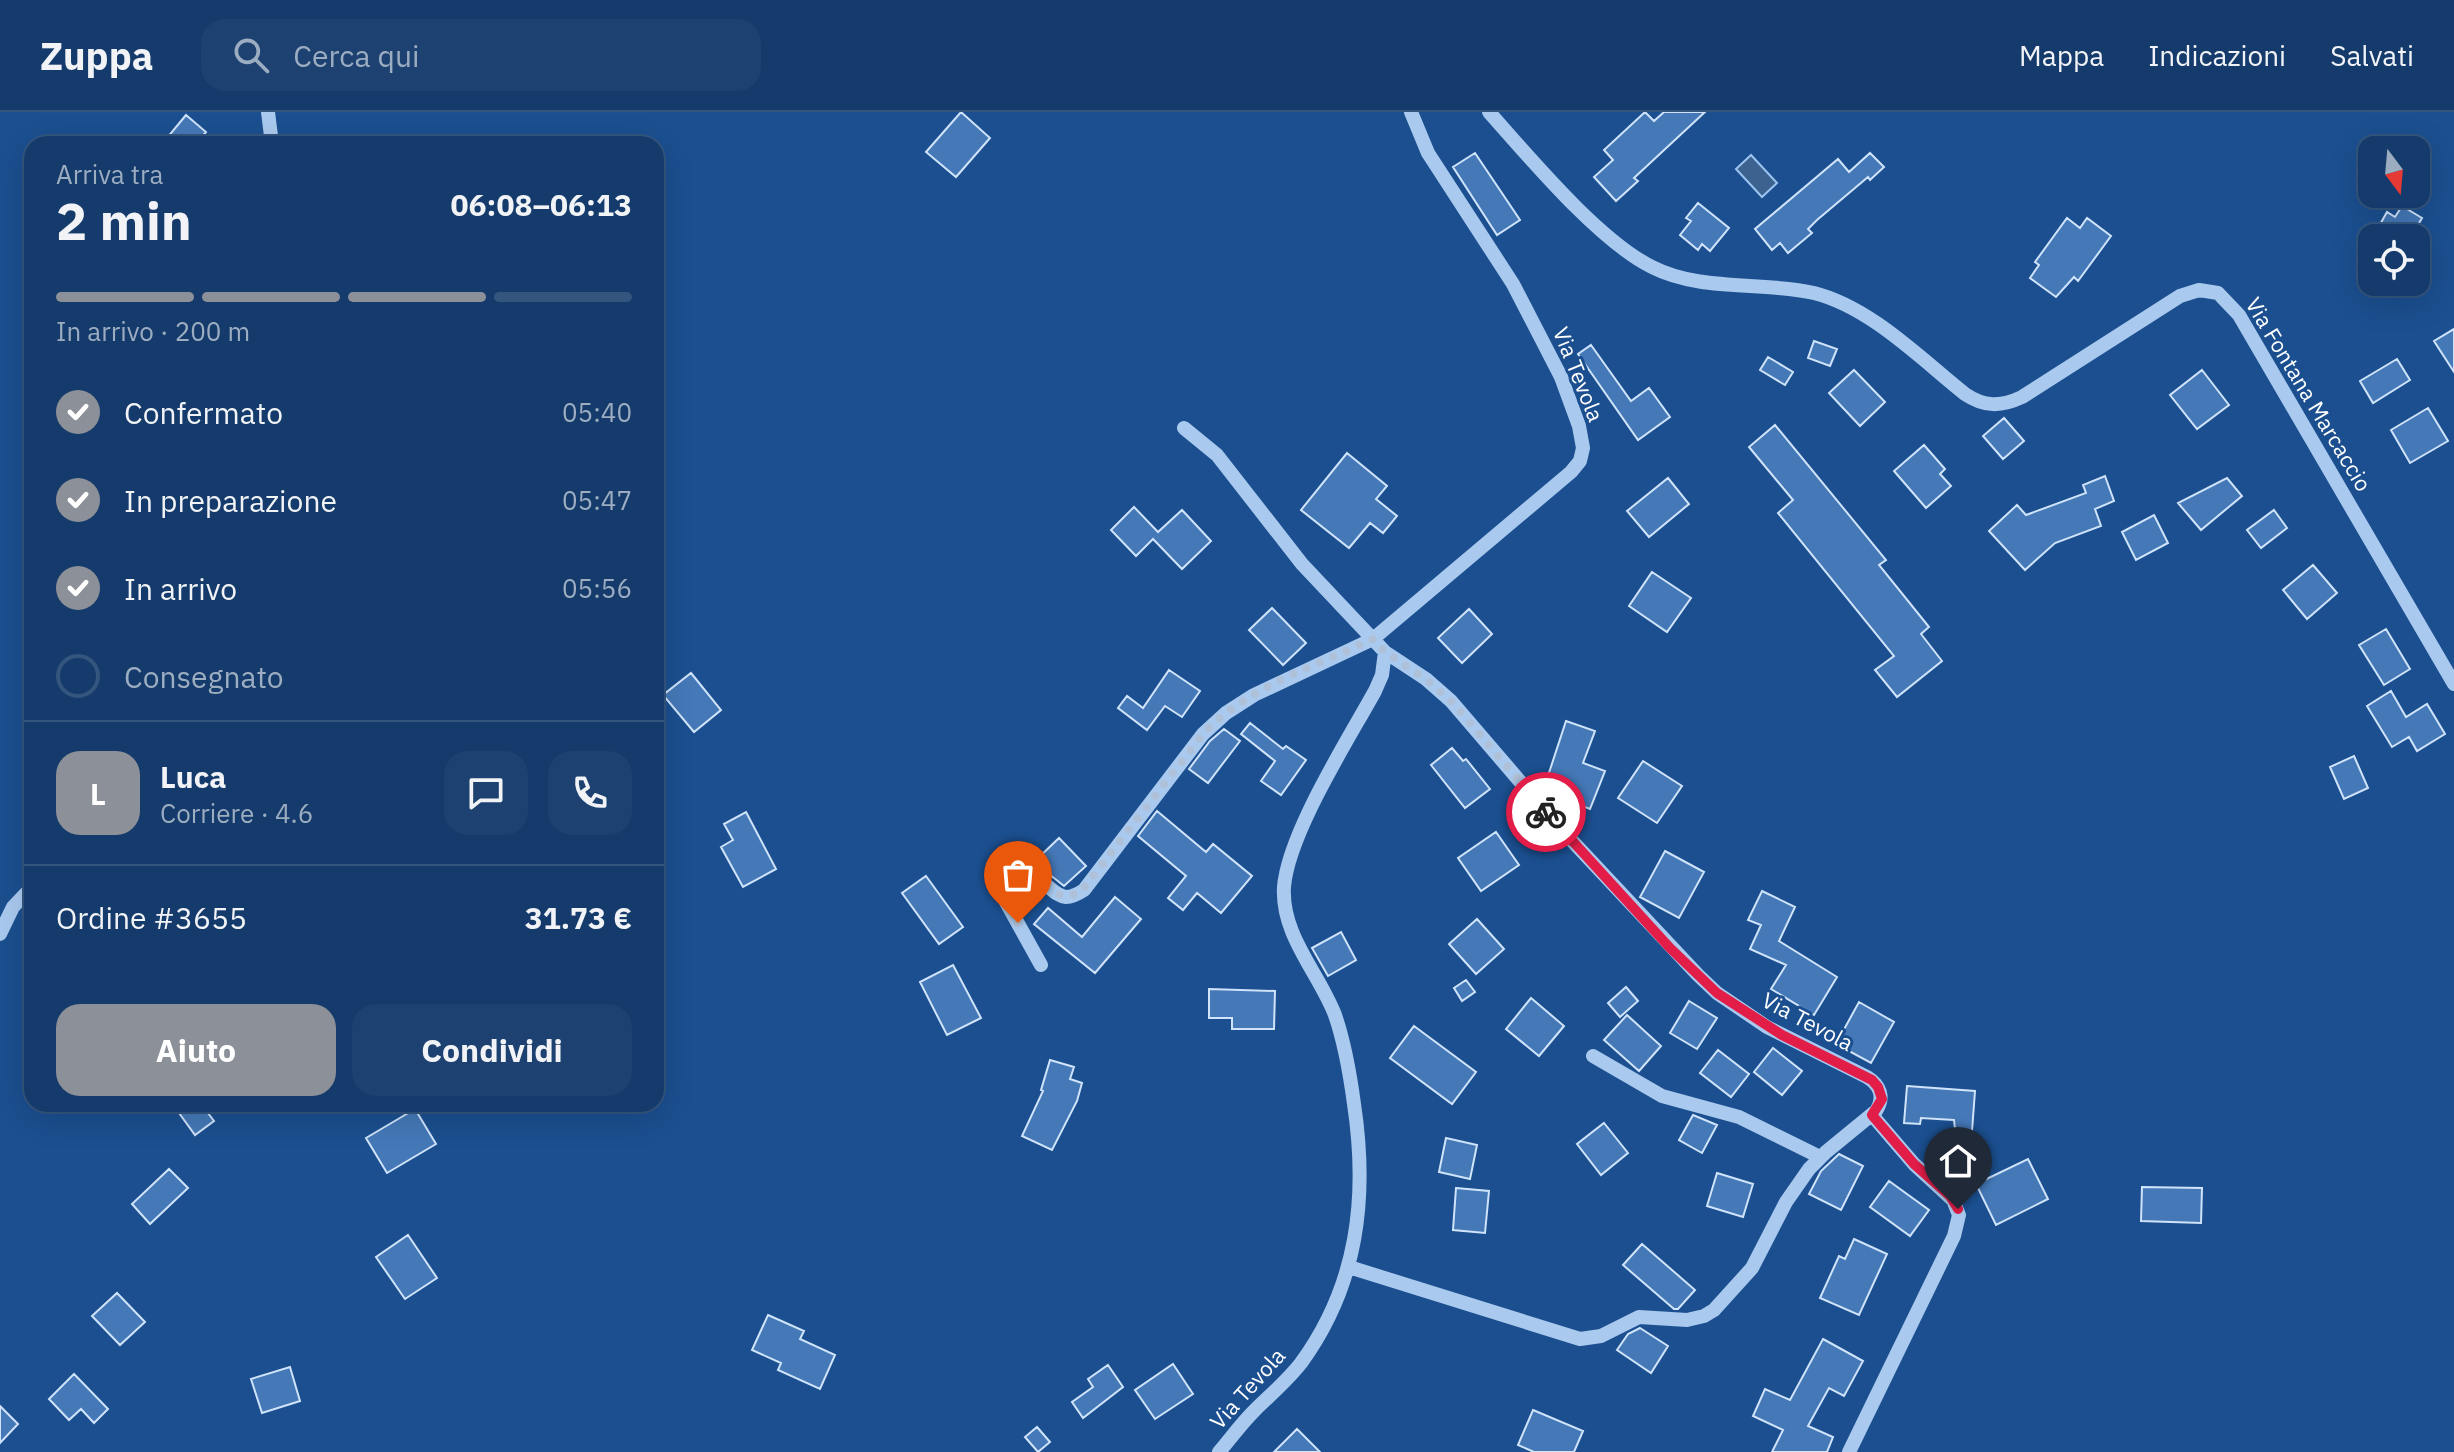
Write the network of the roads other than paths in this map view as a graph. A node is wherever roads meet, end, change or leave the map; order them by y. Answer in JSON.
{"nodes":[{"id":1,"x":268,"y":112,"type":"edge"},
{"id":2,"x":1411,"y":112,"type":"edge"},
{"id":3,"x":1489,"y":112,"type":"edge"},
{"id":4,"x":271,"y":136,"type":"edge"},
{"id":5,"x":1184,"y":428,"type":"dead end"},
{"id":6,"x":1373,"y":639,"type":"junction"},
{"id":7,"x":1385,"y":652,"type":"junction"},
{"id":8,"x":2454,"y":684,"type":"edge"},
{"id":9,"x":24,"y":895,"type":"edge"},
{"id":10,"x":0,"y":934,"type":"edge"},
{"id":11,"x":1041,"y":965,"type":"dead end"},
{"id":12,"x":1593,"y":1056,"type":"dead end"},
{"id":13,"x":1872,"y":1115,"type":"junction"},
{"id":14,"x":1820,"y":1157,"type":"junction"},
{"id":15,"x":1349,"y":1267,"type":"junction"},
{"id":16,"x":1219,"y":1452,"type":"edge"},
{"id":17,"x":1849,"y":1452,"type":"edge"}],
"edges":[{"from":1,"to":4,"type":"street"},
{"from":2,"to":6,"type":"street","name":"Via Tevola"},
{"from":3,"to":8,"type":"street","name":"Via Fontana Marcaccio"},
{"from":5,"to":6,"type":"street","name":"Via Tevola"},
{"from":6,"to":7,"type":"street","name":"Via Tevola"},
{"from":6,"to":11,"type":"street","name":"Via Tevola"},
{"from":7,"to":13,"type":"street","name":"Via Tevola"},
{"from":7,"to":15,"type":"street","name":"Via Tevola"},
{"from":9,"to":10,"type":"street"},
{"from":12,"to":14,"type":"street"},
{"from":13,"to":14,"type":"street"},
{"from":13,"to":17,"type":"street"},
{"from":14,"to":15,"type":"street"},
{"from":15,"to":16,"type":"street","name":"Via Tevola"}]}
